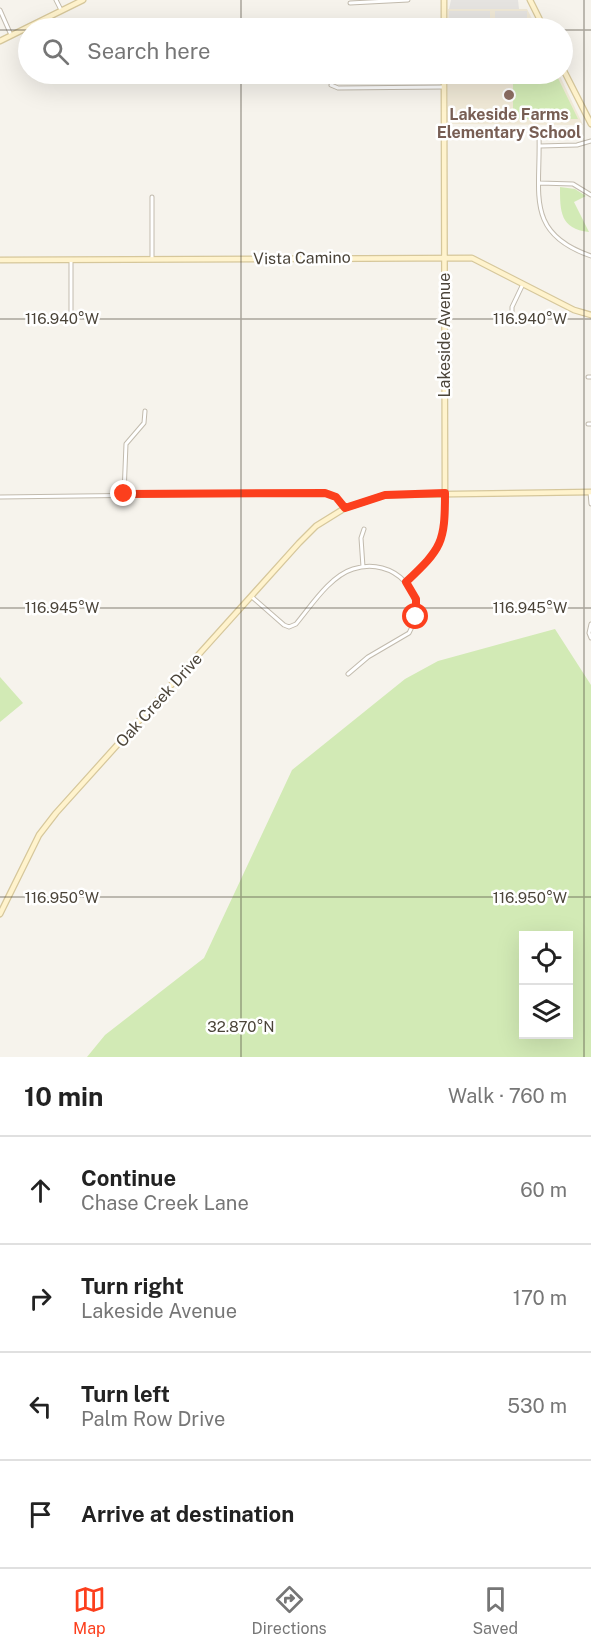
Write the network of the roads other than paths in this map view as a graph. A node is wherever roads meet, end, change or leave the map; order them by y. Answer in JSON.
{"nodes":[{"id":1,"x":56,"y":0,"type":"edge"},
{"id":2,"x":82,"y":0,"type":"edge"},
{"id":3,"x":408,"y":0,"type":"edge"},
{"id":4,"x":444,"y":0,"type":"edge"},
{"id":5,"x":530,"y":0,"type":"edge"},
{"id":6,"x":350,"y":3,"type":"dead end"},
{"id":7,"x":0,"y":10,"type":"edge"},
{"id":8,"x":61,"y":10,"type":"junction"},
{"id":9,"x":45,"y":18,"type":"edge"},
{"id":10,"x":444,"y":18,"type":"edge"},
{"id":11,"x":539,"y":18,"type":"edge"},
{"id":12,"x":18,"y":32,"type":"edge"},
{"id":13,"x":11,"y":35,"type":"junction"},
{"id":14,"x":0,"y":41,"type":"edge"},
{"id":15,"x":571,"y":84,"type":"edge"},
{"id":16,"x":331,"y":85,"type":"dead end"},
{"id":17,"x":444,"y":87,"type":"joint"},
{"id":18,"x":591,"y":124,"type":"edge"},
{"id":19,"x":539,"y":135,"type":"dead end"},
{"id":20,"x":591,"y":141,"type":"edge"},
{"id":21,"x":540,"y":146,"type":"junction"},
{"id":22,"x":540,"y":183,"type":"junction"},
{"id":23,"x":591,"y":195,"type":"edge"},
{"id":24,"x":152,"y":197,"type":"dead end"},
{"id":25,"x":591,"y":256,"type":"edge"},
{"id":26,"x":444,"y":258,"type":"junction"},
{"id":27,"x":152,"y":259,"type":"junction"},
{"id":28,"x":0,"y":260,"type":"edge"},
{"id":29,"x":71,"y":260,"type":"junction"},
{"id":30,"x":524,"y":283,"type":"junction"},
{"id":31,"x":591,"y":315,"type":"edge"},
{"id":32,"x":512,"y":316,"type":"dead end"},
{"id":33,"x":72,"y":320,"type":"dead end"},
{"id":34,"x":145,"y":411,"type":"dead end"},
{"id":35,"x":591,"y":492,"type":"edge"},
{"id":36,"x":445,"y":493,"type":"junction"},
{"id":37,"x":124,"y":494,"type":"junction"},
{"id":38,"x":0,"y":496,"type":"edge"},
{"id":39,"x":591,"y":504,"type":"edge"},
{"id":40,"x":345,"y":508,"type":"junction"},
{"id":41,"x":364,"y":529,"type":"dead end"},
{"id":42,"x":363,"y":567,"type":"junction"},
{"id":43,"x":406,"y":582,"type":"junction"},
{"id":44,"x":252,"y":597,"type":"junction"},
{"id":45,"x":591,"y":624,"type":"edge"},
{"id":46,"x":591,"y":638,"type":"edge"},
{"id":47,"x":348,"y":674,"type":"dead end"},
{"id":48,"x":1,"y":909,"type":"edge"}],
"edges":[{"from":1,"to":8,"type":"street"},
{"from":2,"to":8,"type":"street"},
{"from":3,"to":6,"type":"street"},
{"from":4,"to":10,"type":"street"},
{"from":5,"to":11,"type":"street"},
{"from":7,"to":13,"type":"street"},
{"from":8,"to":9,"type":"street"},
{"from":12,"to":13,"type":"street"},
{"from":13,"to":14,"type":"street"},
{"from":15,"to":18,"type":"street"},
{"from":16,"to":17,"type":"street"},
{"from":17,"to":26,"type":"street","name":"Lakeside Avenue"},
{"from":19,"to":21,"type":"street"},
{"from":20,"to":21,"type":"street"},
{"from":21,"to":22,"type":"street"},
{"from":22,"to":23,"type":"street"},
{"from":22,"to":25,"type":"street"},
{"from":24,"to":27,"type":"street"},
{"from":26,"to":27,"type":"street","name":"Vista Camino"},
{"from":26,"to":30,"type":"street","name":"Vista Camino"},
{"from":26,"to":36,"type":"street","name":"Lakeside Avenue"},
{"from":27,"to":29,"type":"street","name":"Vista Camino"},
{"from":28,"to":29,"type":"street","name":"Vista Camino"},
{"from":29,"to":33,"type":"street"},
{"from":30,"to":31,"type":"street","name":"Vista Camino"},
{"from":30,"to":32,"type":"street"},
{"from":34,"to":37,"type":"street"},
{"from":35,"to":36,"type":"street","name":"Oak Creek Drive"},
{"from":35,"to":39,"type":"street"},
{"from":36,"to":40,"type":"street","name":"Oak Creek Drive"},
{"from":36,"to":43,"type":"street","name":"Lakeside Avenue"},
{"from":37,"to":38,"type":"street"},
{"from":37,"to":40,"type":"street"},
{"from":40,"to":44,"type":"street","name":"Oak Creek Drive"},
{"from":41,"to":42,"type":"street"},
{"from":42,"to":43,"type":"street"},
{"from":42,"to":44,"type":"street"},
{"from":43,"to":47,"type":"street"},
{"from":44,"to":48,"type":"street","name":"Oak Creek Drive"},
{"from":45,"to":46,"type":"street"}]}
